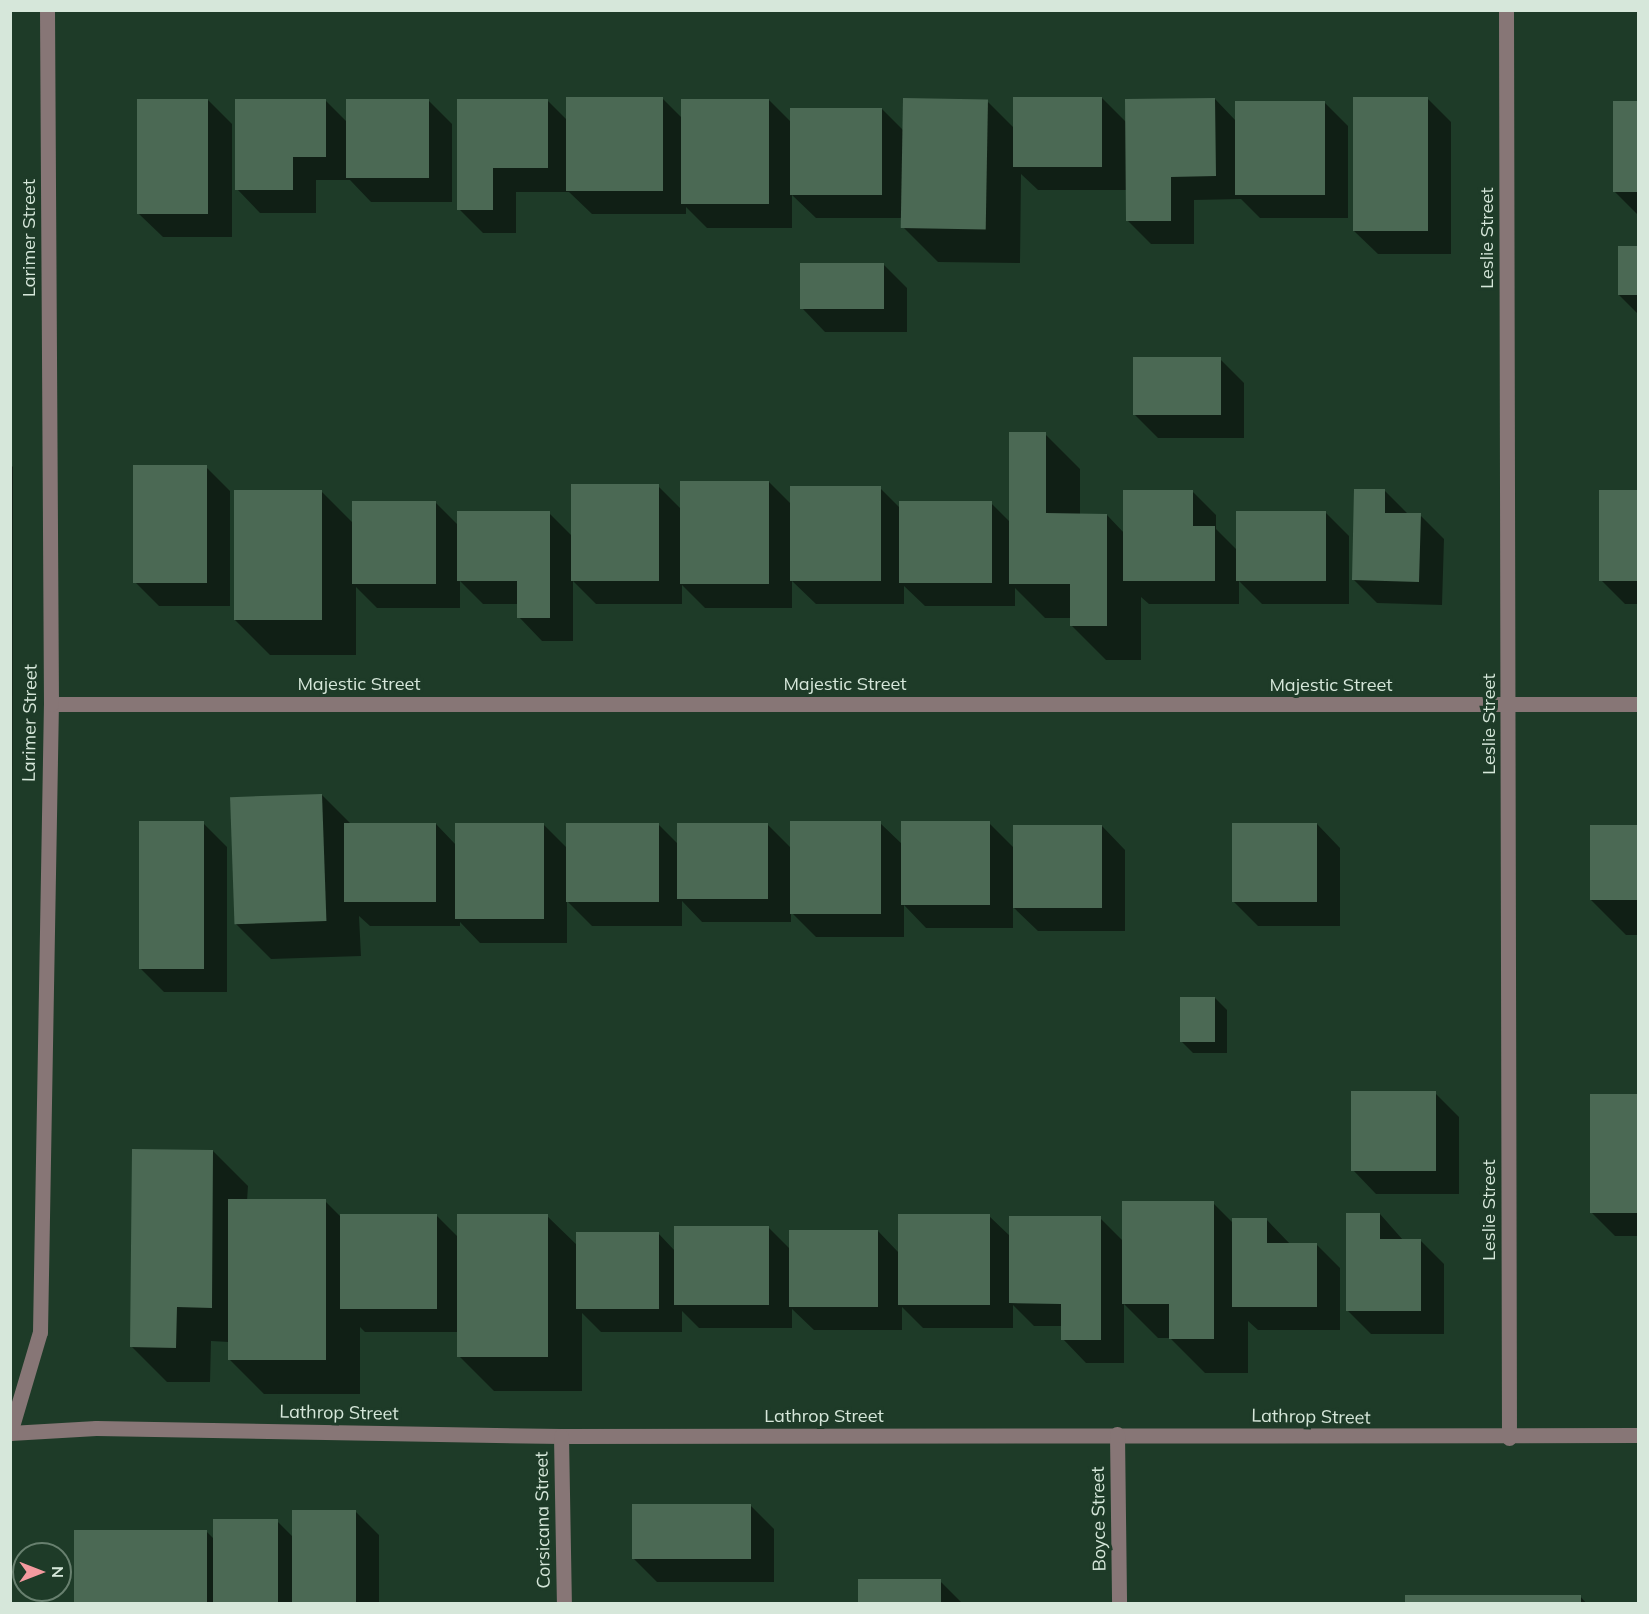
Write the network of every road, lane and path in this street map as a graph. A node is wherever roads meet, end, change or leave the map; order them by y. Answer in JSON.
{"nodes":[{"id":1,"x":47,"y":10,"type":"edge"},
{"id":2,"x":1506,"y":10,"type":"edge"},
{"id":3,"x":51,"y":704,"type":"junction"},
{"id":4,"x":1509,"y":704,"type":"junction"},
{"id":5,"x":1638,"y":704,"type":"edge"},
{"id":6,"x":10,"y":1433,"type":"edge"},
{"id":7,"x":1117,"y":1434,"type":"junction"},
{"id":8,"x":561,"y":1436,"type":"junction"},
{"id":9,"x":1638,"y":1436,"type":"edge"},
{"id":10,"x":1509,"y":1438,"type":"junction"},
{"id":11,"x":564,"y":1604,"type":"edge"},
{"id":12,"x":1119,"y":1604,"type":"edge"}],
"edges":[{"from":1,"to":3,"type":"street","name":"Larimer Street"},
{"from":2,"to":4,"type":"street","name":"Leslie Street"},
{"from":3,"to":4,"type":"street","name":"Majestic Street"},
{"from":3,"to":6,"type":"street","name":"Larimer Street"},
{"from":4,"to":5,"type":"street","name":"Majestic Street"},
{"from":4,"to":10,"type":"street","name":"Leslie Street"},
{"from":6,"to":8,"type":"street","name":"Lathrop Street"},
{"from":7,"to":8,"type":"street","name":"Lathrop Street"},
{"from":7,"to":10,"type":"street","name":"Lathrop Street"},
{"from":7,"to":12,"type":"street","name":"Boyce Street"},
{"from":8,"to":11,"type":"street","name":"Corsicana Street"},
{"from":9,"to":10,"type":"street","name":"Lathrop Street"}]}
